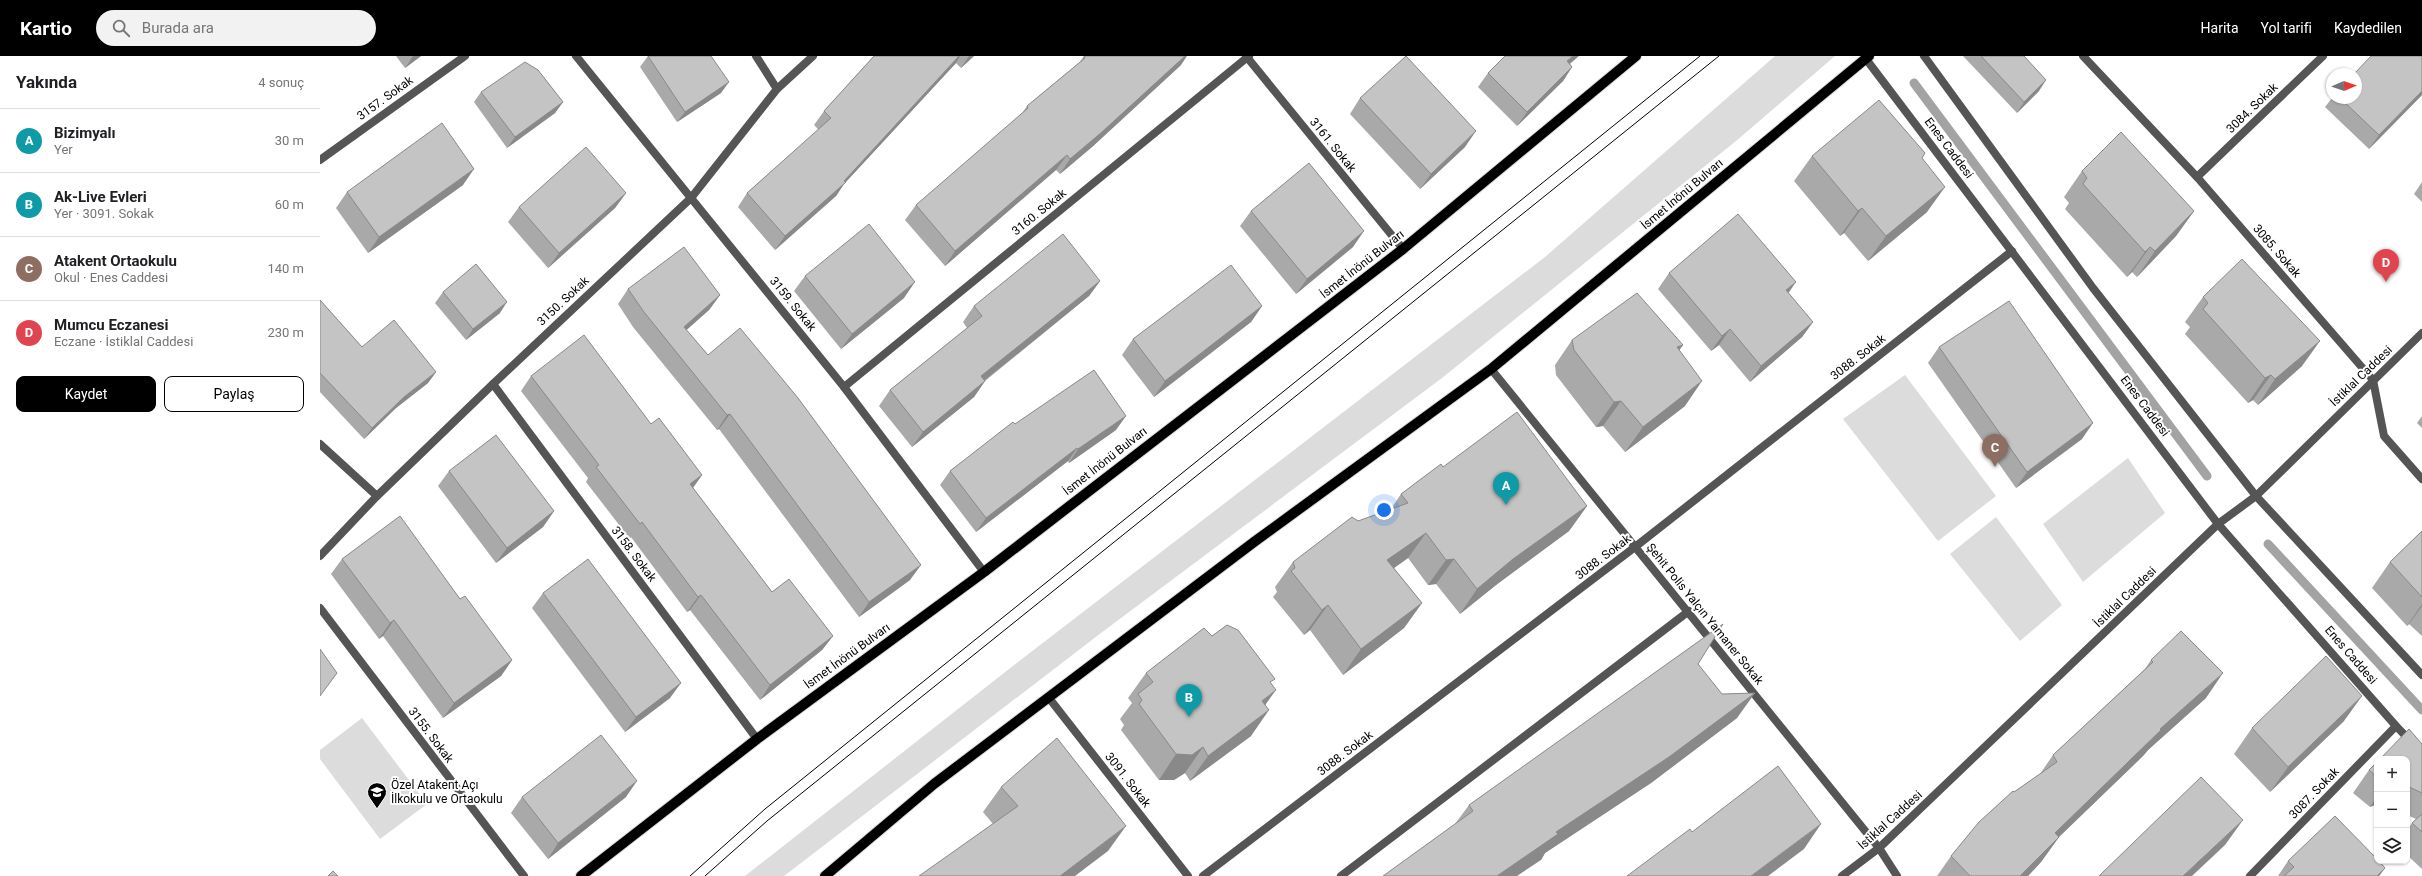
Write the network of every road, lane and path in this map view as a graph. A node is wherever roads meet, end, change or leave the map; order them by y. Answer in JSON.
{"nodes":[{"id":1,"x":465,"y":56,"type":"edge"},
{"id":2,"x":576,"y":56,"type":"edge"},
{"id":3,"x":756,"y":56,"type":"edge"},
{"id":4,"x":813,"y":56,"type":"edge"},
{"id":5,"x":1247,"y":56,"type":"edge"},
{"id":6,"x":1636,"y":56,"type":"edge"},
{"id":7,"x":1924,"y":56,"type":"edge"},
{"id":8,"x":2083,"y":56,"type":"edge"},
{"id":9,"x":2323,"y":56,"type":"edge"},
{"id":10,"x":1868,"y":58,"type":"edge"},
{"id":11,"x":777,"y":88,"type":"junction"},
{"id":12,"x":320,"y":160,"type":"edge"},
{"id":13,"x":2197,"y":177,"type":"junction"},
{"id":14,"x":691,"y":198,"type":"junction"},
{"id":15,"x":1403,"y":249,"type":"junction"},
{"id":16,"x":2012,"y":251,"type":"junction"},
{"id":17,"x":2422,"y":333,"type":"edge"},
{"id":18,"x":1490,"y":369,"type":"junction"},
{"id":19,"x":2373,"y":380,"type":"junction"},
{"id":20,"x":493,"y":384,"type":"junction"},
{"id":21,"x":844,"y":386,"type":"junction"},
{"id":22,"x":320,"y":444,"type":"edge"},
{"id":23,"x":2422,"y":479,"type":"edge"},
{"id":24,"x":377,"y":496,"type":"junction"},
{"id":25,"x":2256,"y":496,"type":"junction"},
{"id":26,"x":2218,"y":524,"type":"junction"},
{"id":27,"x":1635,"y":547,"type":"junction"},
{"id":28,"x":320,"y":556,"type":"edge"},
{"id":29,"x":984,"y":572,"type":"junction"},
{"id":30,"x":320,"y":608,"type":"edge"},
{"id":31,"x":1689,"y":611,"type":"junction"},
{"id":32,"x":2422,"y":675,"type":"edge"},
{"id":33,"x":1049,"y":698,"type":"junction"},
{"id":34,"x":2396,"y":726,"type":"junction"},
{"id":35,"x":757,"y":739,"type":"junction"},
{"id":36,"x":2422,"y":753,"type":"edge"},
{"id":37,"x":1879,"y":848,"type":"junction"},
{"id":38,"x":524,"y":876,"type":"edge"},
{"id":39,"x":581,"y":876,"type":"edge"},
{"id":40,"x":825,"y":876,"type":"edge"},
{"id":41,"x":1188,"y":876,"type":"edge"},
{"id":42,"x":1203,"y":876,"type":"edge"},
{"id":43,"x":1341,"y":876,"type":"edge"},
{"id":44,"x":1842,"y":876,"type":"edge"},
{"id":45,"x":1897,"y":876,"type":"edge"},
{"id":46,"x":2250,"y":876,"type":"edge"}],
"edges":[{"from":1,"to":12,"type":"street","name":"3157. Sokak"},
{"from":2,"to":14,"type":"street","name":"3159. Sokak"},
{"from":3,"to":11,"type":"street"},
{"from":4,"to":11,"type":"street","name":"3150. Sokak"},
{"from":5,"to":15,"type":"street","name":"3161. Sokak"},
{"from":5,"to":21,"type":"street","name":"3160. Sokak"},
{"from":6,"to":15,"type":"main road","name":"İsmet İnönü Bulvarı"},
{"from":7,"to":25,"type":"street"},
{"from":8,"to":13,"type":"street","name":"3085. Sokak"},
{"from":9,"to":13,"type":"street","name":"3084. Sokak"},
{"from":10,"to":16,"type":"street","name":"Enes Caddesi"},
{"from":10,"to":18,"type":"main road","name":"İsmet İnönü Bulvarı"},
{"from":11,"to":14,"type":"street","name":"3150. Sokak"},
{"from":13,"to":19,"type":"street","name":"3085. Sokak"},
{"from":14,"to":20,"type":"street","name":"3150. Sokak"},
{"from":14,"to":21,"type":"street","name":"3159. Sokak"},
{"from":15,"to":29,"type":"main road","name":"İsmet İnönü Bulvarı"},
{"from":16,"to":26,"type":"street","name":"Enes Caddesi"},
{"from":16,"to":27,"type":"street","name":"3088. Sokak"},
{"from":17,"to":19,"type":"street","name":"İstiklal Caddesi"},
{"from":18,"to":27,"type":"street","name":"Şehit Polis Yalçın Yamaner Sokak"},
{"from":18,"to":33,"type":"main road","name":"İsmet İnönü Bulvarı"},
{"from":19,"to":23,"type":"street","name":"3085. Sokak"},
{"from":19,"to":25,"type":"street","name":"İstiklal Caddesi"},
{"from":20,"to":24,"type":"street","name":"3150. Sokak"},
{"from":20,"to":35,"type":"street","name":"3158. Sokak"},
{"from":21,"to":29,"type":"street","name":"3159. Sokak"},
{"from":22,"to":24,"type":"street"},
{"from":24,"to":28,"type":"street","name":"3150. Sokak"},
{"from":25,"to":26,"type":"street","name":"İstiklal Caddesi"},
{"from":25,"to":32,"type":"street"},
{"from":26,"to":34,"type":"street","name":"Enes Caddesi"},
{"from":26,"to":37,"type":"street","name":"İstiklal Caddesi"},
{"from":27,"to":31,"type":"street","name":"Şehit Polis Yalçın Yamaner Sokak"},
{"from":27,"to":42,"type":"street","name":"3088. Sokak"},
{"from":29,"to":35,"type":"main road","name":"İsmet İnönü Bulvarı"},
{"from":30,"to":38,"type":"street","name":"3155. Sokak"},
{"from":31,"to":37,"type":"street","name":"Şehit Polis Yalçın Yamaner Sokak"},
{"from":31,"to":43,"type":"street"},
{"from":33,"to":40,"type":"main road","name":"İsmet İnönü Bulvarı"},
{"from":33,"to":41,"type":"street","name":"3091. Sokak"},
{"from":34,"to":36,"type":"street","name":"Enes Caddesi"},
{"from":34,"to":46,"type":"street","name":"3087. Sokak"},
{"from":35,"to":39,"type":"main road","name":"İsmet İnönü Bulvarı"},
{"from":37,"to":44,"type":"street","name":"İstiklal Caddesi"},
{"from":37,"to":45,"type":"street","name":"Şehit Polis Yalçın Yamaner Sokak"}]}
